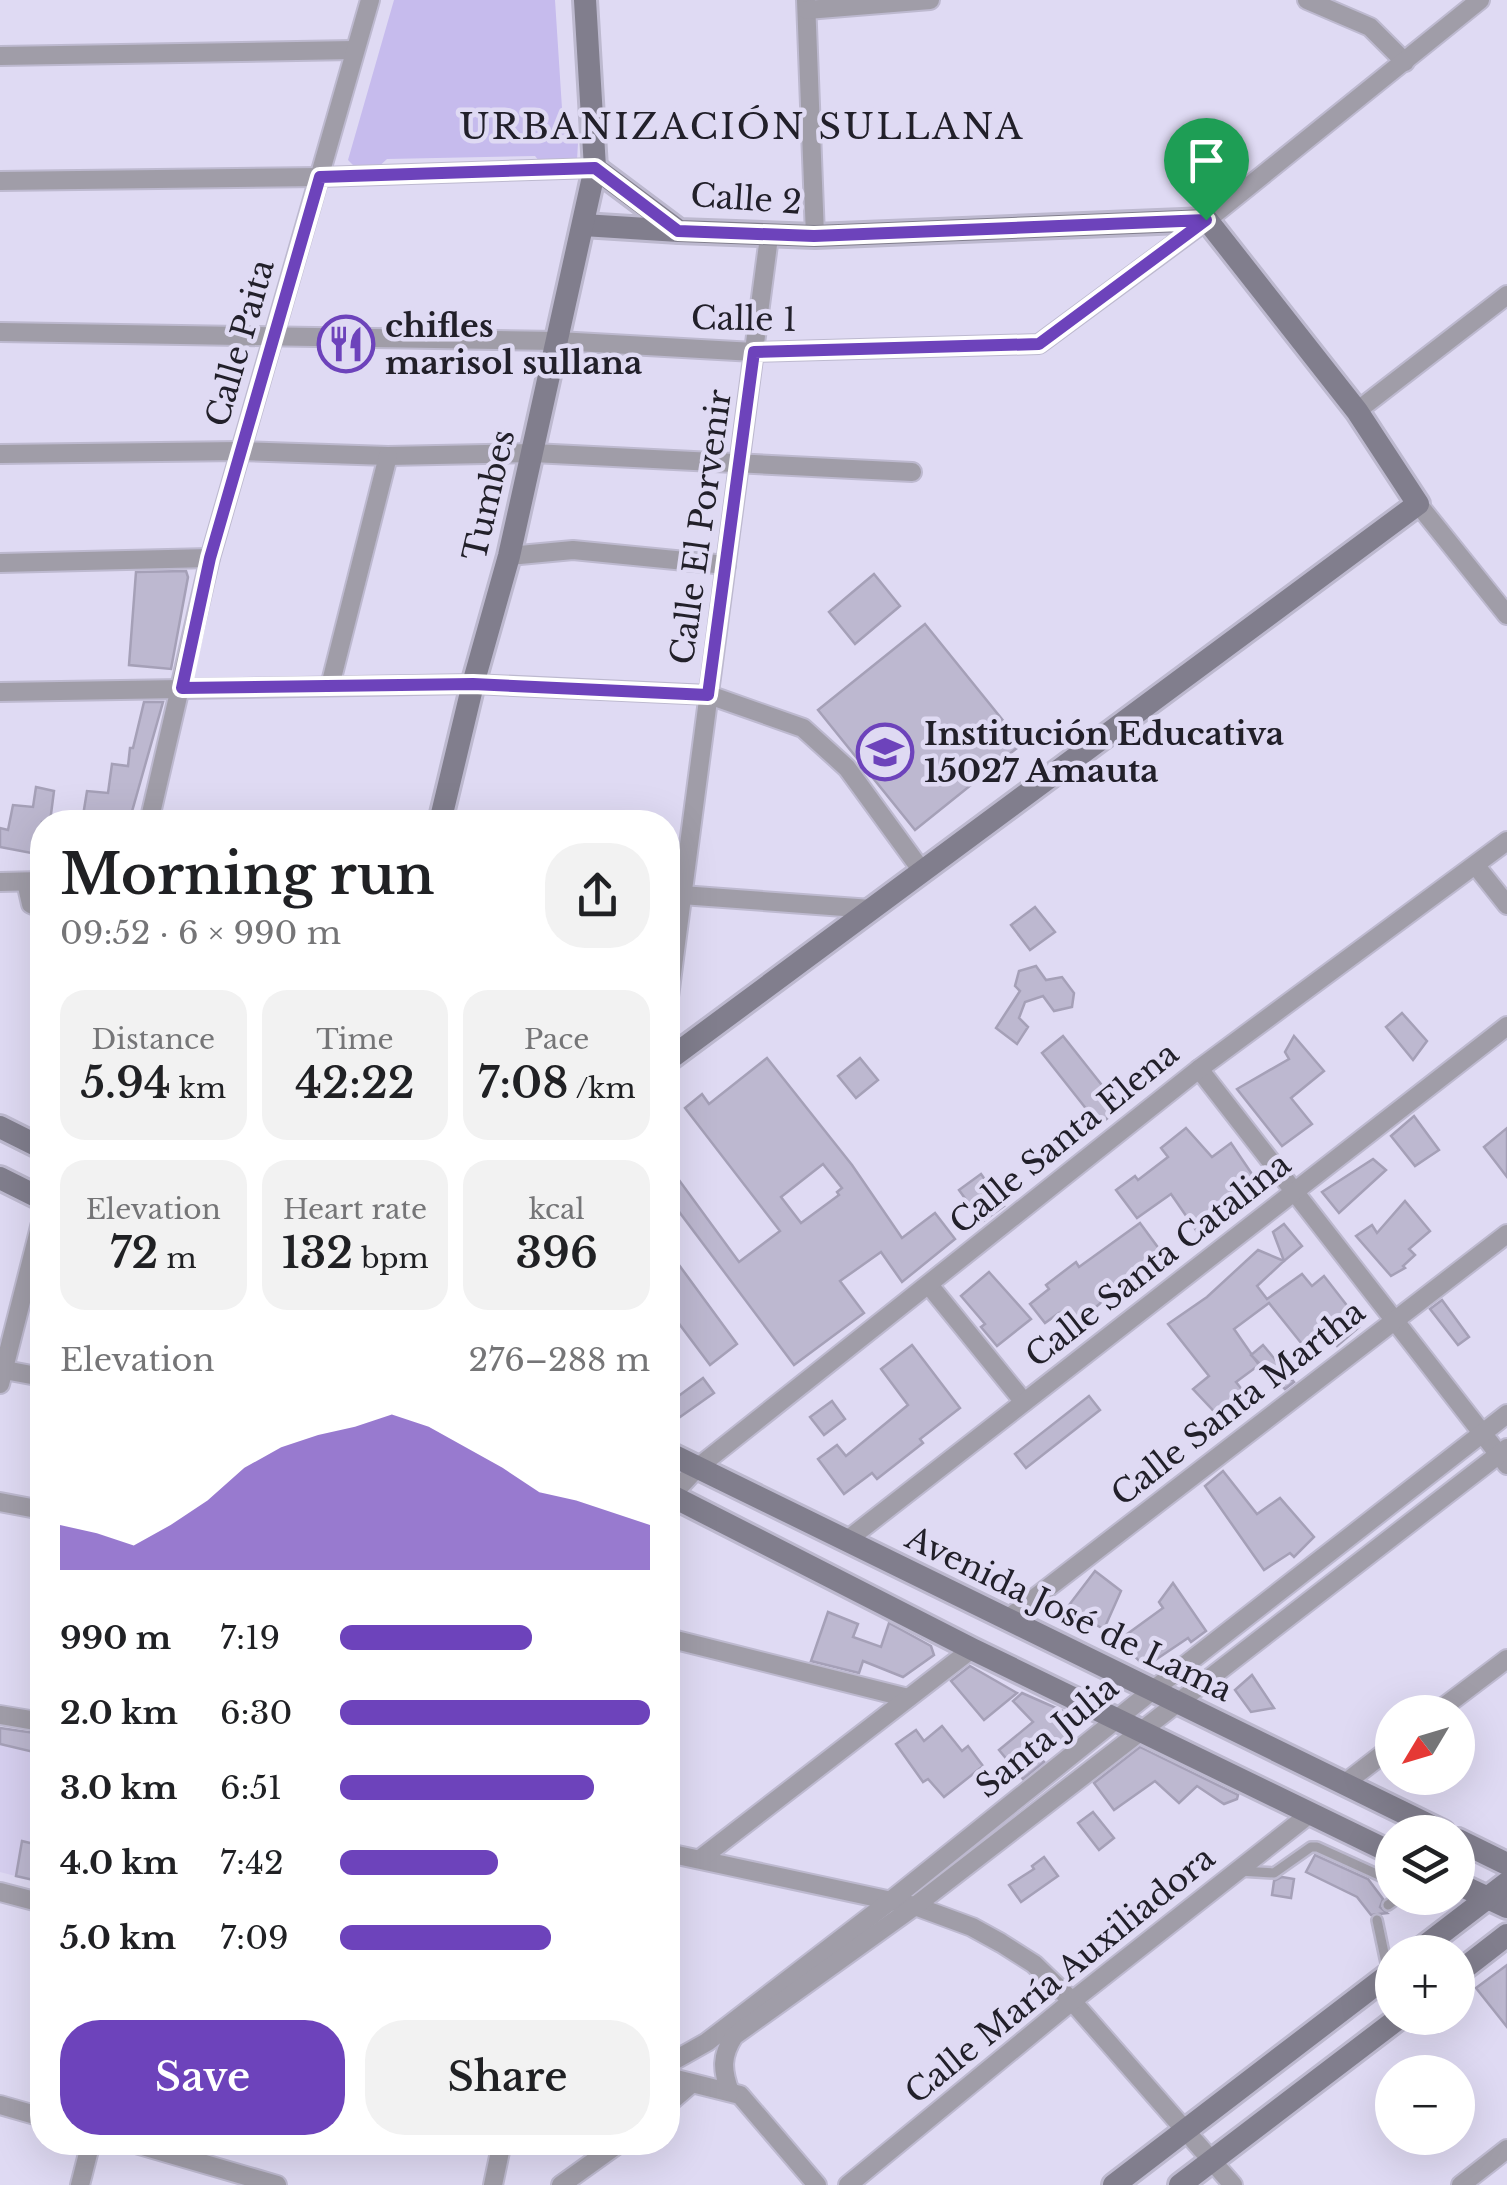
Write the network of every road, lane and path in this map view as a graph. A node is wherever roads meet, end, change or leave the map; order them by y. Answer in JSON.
{"nodes":[{"id":1,"x":370,"y":0,"type":"edge"},
{"id":2,"x":586,"y":0,"type":"edge"},
{"id":3,"x":930,"y":0,"type":"edge"},
{"id":4,"x":1308,"y":0,"type":"edge"},
{"id":5,"x":1480,"y":0,"type":"edge"},
{"id":6,"x":807,"y":5,"type":"edge"},
{"id":7,"x":354,"y":50,"type":"junction"},
{"id":8,"x":0,"y":56,"type":"edge"},
{"id":9,"x":1405,"y":62,"type":"junction"},
{"id":10,"x":595,"y":168,"type":"junction"},
{"id":11,"x":320,"y":177,"type":"junction"},
{"id":12,"x":0,"y":181,"type":"edge"},
{"id":13,"x":1206,"y":220,"type":"junction"},
{"id":14,"x":583,"y":225,"type":"junction"},
{"id":15,"x":678,"y":231,"type":"junction"},
{"id":16,"x":814,"y":236,"type":"junction"},
{"id":17,"x":770,"y":237,"type":"junction"},
{"id":18,"x":1507,"y":294,"type":"edge"},
{"id":19,"x":0,"y":332,"type":"edge"},
{"id":20,"x":274,"y":336,"type":"junction"},
{"id":21,"x":558,"y":341,"type":"junction"},
{"id":22,"x":754,"y":352,"type":"junction"},
{"id":23,"x":1357,"y":411,"type":"junction"},
{"id":24,"x":240,"y":451,"type":"junction"},
{"id":25,"x":533,"y":453,"type":"junction"},
{"id":26,"x":0,"y":454,"type":"edge"},
{"id":27,"x":388,"y":456,"type":"junction"},
{"id":28,"x":739,"y":464,"type":"junction"},
{"id":29,"x":912,"y":472,"type":"dead end"},
{"id":30,"x":1418,"y":504,"type":"junction"},
{"id":31,"x":509,"y":556,"type":"junction"},
{"id":32,"x":210,"y":558,"type":"junction"},
{"id":33,"x":0,"y":563,"type":"edge"},
{"id":34,"x":726,"y":564,"type":"junction"},
{"id":35,"x":1507,"y":615,"type":"edge"},
{"id":36,"x":473,"y":684,"type":"junction"},
{"id":37,"x":330,"y":686,"type":"junction"},
{"id":38,"x":182,"y":688,"type":"junction"},
{"id":39,"x":0,"y":692,"type":"edge"},
{"id":40,"x":708,"y":695,"type":"junction"},
{"id":41,"x":152,"y":810,"type":"edge"},
{"id":42,"x":443,"y":810,"type":"edge"},
{"id":43,"x":1507,"y":842,"type":"edge"},
{"id":44,"x":680,"y":864,"type":"edge"},
{"id":45,"x":1476,"y":866,"type":"junction"},
{"id":46,"x":922,"y":871,"type":"junction"},
{"id":47,"x":0,"y":882,"type":"edge"},
{"id":48,"x":30,"y":882,"type":"edge"},
{"id":49,"x":680,"y":894,"type":"edge"},
{"id":50,"x":1507,"y":905,"type":"edge"},
{"id":51,"x":871,"y":909,"type":"junction"},
{"id":52,"x":1507,"y":1026,"type":"edge"},
{"id":53,"x":680,"y":1051,"type":"edge"},
{"id":54,"x":1199,"y":1069,"type":"junction"},
{"id":55,"x":0,"y":1127,"type":"edge"},
{"id":56,"x":30,"y":1142,"type":"edge"},
{"id":57,"x":0,"y":1178,"type":"edge"},
{"id":58,"x":30,"y":1192,"type":"edge"},
{"id":59,"x":1294,"y":1192,"type":"junction"},
{"id":60,"x":1507,"y":1234,"type":"edge"},
{"id":61,"x":30,"y":1264,"type":"edge"},
{"id":62,"x":928,"y":1285,"type":"junction"},
{"id":63,"x":1393,"y":1322,"type":"junction"},
{"id":64,"x":1,"y":1374,"type":"edge"},
{"id":65,"x":30,"y":1376,"type":"edge"},
{"id":66,"x":1024,"y":1402,"type":"junction"},
{"id":67,"x":1507,"y":1414,"type":"edge"},
{"id":68,"x":1482,"y":1433,"type":"junction"},
{"id":69,"x":1504,"y":1456,"type":"edge"},
{"id":70,"x":680,"y":1459,"type":"edge"},
{"id":71,"x":696,"y":1468,"type":"junction"},
{"id":72,"x":680,"y":1484,"type":"edge"},
{"id":73,"x":680,"y":1501,"type":"edge"},
{"id":74,"x":0,"y":1502,"type":"edge"},
{"id":75,"x":30,"y":1508,"type":"edge"},
{"id":76,"x":846,"y":1541,"type":"junction"},
{"id":77,"x":1006,"y":1620,"type":"junction"},
{"id":78,"x":680,"y":1641,"type":"edge"},
{"id":79,"x":972,"y":1649,"type":"junction"},
{"id":80,"x":1507,"y":1659,"type":"edge"},
{"id":81,"x":1153,"y":1690,"type":"junction"},
{"id":82,"x":1459,"y":1695,"type":"edge"},
{"id":83,"x":908,"y":1698,"type":"junction"},
{"id":84,"x":1178,"y":1703,"type":"junction"},
{"id":85,"x":0,"y":1715,"type":"edge"},
{"id":86,"x":1118,"y":1718,"type":"junction"},
{"id":87,"x":30,"y":1720,"type":"edge"},
{"id":88,"x":1143,"y":1731,"type":"junction"},
{"id":89,"x":1375,"y":1760,"type":"edge"},
{"id":90,"x":1344,"y":1784,"type":"junction"},
{"id":91,"x":1311,"y":1813,"type":"junction"},
{"id":92,"x":1407,"y":1815,"type":"edge"},
{"id":93,"x":1375,"y":1845,"type":"edge"},
{"id":94,"x":1475,"y":1848,"type":"edge"},
{"id":95,"x":680,"y":1855,"type":"edge"},
{"id":96,"x":700,"y":1859,"type":"junction"},
{"id":97,"x":1507,"y":1864,"type":"edge"},
{"id":98,"x":1238,"y":1870,"type":"junction"},
{"id":99,"x":1375,"y":1873,"type":"edge"},
{"id":100,"x":1507,"y":1884,"type":"edge"},
{"id":101,"x":0,"y":1892,"type":"edge"},
{"id":102,"x":30,"y":1900,"type":"edge"},
{"id":103,"x":889,"y":1902,"type":"junction"},
{"id":104,"x":1497,"y":1903,"type":"edge"},
{"id":105,"x":915,"y":1906,"type":"junction"},
{"id":106,"x":1377,"y":1920,"type":"dead end"},
{"id":107,"x":1507,"y":1934,"type":"edge"},
{"id":108,"x":1381,"y":1935,"type":"edge"},
{"id":109,"x":1445,"y":1935,"type":"edge"},
{"id":110,"x":1475,"y":1959,"type":"edge"},
{"id":111,"x":1375,"y":1985,"type":"edge"},
{"id":112,"x":1072,"y":2001,"type":"junction"},
{"id":113,"x":1377,"y":2035,"type":"edge"},
{"id":114,"x":680,"y":2057,"type":"edge"},
{"id":115,"x":680,"y":2080,"type":"edge"},
{"id":116,"x":691,"y":2084,"type":"junction"},
{"id":117,"x":730,"y":2092,"type":"junction"},
{"id":118,"x":680,"y":2094,"type":"edge"},
{"id":119,"x":0,"y":2105,"type":"edge"},
{"id":120,"x":30,"y":2114,"type":"edge"},
{"id":121,"x":1187,"y":2130,"type":"junction"},
{"id":122,"x":1507,"y":2149,"type":"edge"},
{"id":123,"x":87,"y":2155,"type":"edge"},
{"id":124,"x":174,"y":2155,"type":"edge"},
{"id":125,"x":499,"y":2155,"type":"edge"},
{"id":126,"x":603,"y":2155,"type":"edge"},
{"id":127,"x":1214,"y":2160,"type":"junction"},
{"id":128,"x":80,"y":2185,"type":"edge"},
{"id":129,"x":277,"y":2185,"type":"edge"},
{"id":130,"x":493,"y":2185,"type":"edge"},
{"id":131,"x":561,"y":2185,"type":"edge"},
{"id":132,"x":818,"y":2185,"type":"edge"},
{"id":133,"x":848,"y":2185,"type":"edge"},
{"id":134,"x":1114,"y":2185,"type":"edge"},
{"id":135,"x":1180,"y":2185,"type":"edge"},
{"id":136,"x":1233,"y":2185,"type":"edge"},
{"id":137,"x":1461,"y":2185,"type":"edge"}],
"edges":[{"from":1,"to":7,"type":"street","name":"Calle Paita"},
{"from":2,"to":10,"type":"street","name":"Tumbes"},
{"from":3,"to":6,"type":"street"},
{"from":4,"to":9,"type":"street"},
{"from":5,"to":9,"type":"street","name":"Calle 1"},
{"from":6,"to":16,"type":"street"},
{"from":7,"to":8,"type":"street"},
{"from":7,"to":11,"type":"street","name":"Calle Paita"},
{"from":9,"to":13,"type":"street","name":"Calle 1"},
{"from":10,"to":11,"type":"street"},
{"from":10,"to":14,"type":"street","name":"Tumbes"},
{"from":10,"to":15,"type":"street","name":"Calle 2"},
{"from":11,"to":12,"type":"street"},
{"from":11,"to":20,"type":"street","name":"Calle Paita"},
{"from":13,"to":16,"type":"street","name":"Calle 2"},
{"from":13,"to":22,"type":"street","name":"Calle 1"},
{"from":13,"to":23,"type":"street"},
{"from":14,"to":15,"type":"street"},
{"from":14,"to":21,"type":"street","name":"Tumbes"},
{"from":15,"to":17,"type":"street","name":"Calle 2"},
{"from":16,"to":17,"type":"street","name":"Calle 2"},
{"from":17,"to":22,"type":"street","name":"Calle El Porvenir"},
{"from":18,"to":23,"type":"street"},
{"from":19,"to":20,"type":"street","name":"Calle 1"},
{"from":20,"to":21,"type":"street","name":"Calle 1"},
{"from":20,"to":24,"type":"street","name":"Calle Paita"},
{"from":21,"to":22,"type":"street","name":"Calle 1"},
{"from":21,"to":25,"type":"street","name":"Tumbes"},
{"from":22,"to":28,"type":"street","name":"Calle El Porvenir"},
{"from":23,"to":30,"type":"street"},
{"from":24,"to":26,"type":"street"},
{"from":24,"to":27,"type":"street"},
{"from":24,"to":32,"type":"street","name":"Calle Paita"},
{"from":25,"to":27,"type":"street"},
{"from":25,"to":28,"type":"street"},
{"from":25,"to":31,"type":"street","name":"Tumbes"},
{"from":27,"to":37,"type":"street"},
{"from":28,"to":29,"type":"street"},
{"from":28,"to":34,"type":"street","name":"Calle El Porvenir"},
{"from":30,"to":35,"type":"street"},
{"from":30,"to":46,"type":"street"},
{"from":31,"to":34,"type":"street"},
{"from":31,"to":36,"type":"street","name":"Tumbes"},
{"from":32,"to":33,"type":"street"},
{"from":32,"to":38,"type":"street","name":"Calle Paita"},
{"from":34,"to":40,"type":"street","name":"Calle El Porvenir"},
{"from":36,"to":37,"type":"street"},
{"from":36,"to":40,"type":"street"},
{"from":36,"to":42,"type":"street","name":"Tumbes"},
{"from":37,"to":38,"type":"street"},
{"from":38,"to":39,"type":"street"},
{"from":38,"to":41,"type":"street","name":"Calle Paita"},
{"from":40,"to":44,"type":"street","name":"Calle El Porvenir"},
{"from":40,"to":46,"type":"street"},
{"from":43,"to":45,"type":"street","name":"Calle Santa Elena"},
{"from":45,"to":50,"type":"street"},
{"from":45,"to":54,"type":"street","name":"Calle Santa Elena"},
{"from":46,"to":51,"type":"street"},
{"from":47,"to":48,"type":"street"},
{"from":49,"to":51,"type":"street"},
{"from":51,"to":53,"type":"street"},
{"from":52,"to":59,"type":"street","name":"Calle Santa Catalina"},
{"from":54,"to":59,"type":"street"},
{"from":54,"to":62,"type":"street","name":"Calle Santa Elena"},
{"from":55,"to":56,"type":"street"},
{"from":57,"to":58,"type":"street"},
{"from":59,"to":63,"type":"street"},
{"from":59,"to":66,"type":"street","name":"Calle Santa Catalina"},
{"from":60,"to":63,"type":"street","name":"Calle Santa Martha"},
{"from":61,"to":64,"type":"street"},
{"from":62,"to":66,"type":"street"},
{"from":62,"to":71,"type":"street","name":"Calle Santa Elena"},
{"from":63,"to":68,"type":"street"},
{"from":63,"to":77,"type":"street","name":"Calle Santa Martha"},
{"from":64,"to":65,"type":"street"},
{"from":66,"to":76,"type":"street","name":"Calle Santa Catalina"},
{"from":67,"to":68,"type":"street","name":"Santa Julia"},
{"from":68,"to":69,"type":"street"},
{"from":68,"to":81,"type":"street","name":"Santa Julia"},
{"from":69,"to":84,"type":"street","name":"Santa Julia"},
{"from":70,"to":71,"type":"street","name":"Avenida José de Lama"},
{"from":71,"to":72,"type":"street","name":"Calle Santa Elena"},
{"from":71,"to":76,"type":"street","name":"Avenida José de Lama"},
{"from":73,"to":79,"type":"street"},
{"from":74,"to":75,"type":"street"},
{"from":76,"to":77,"type":"street","name":"Avenida José de Lama"},
{"from":77,"to":81,"type":"street","name":"Avenida José de Lama"},
{"from":78,"to":83,"type":"street"},
{"from":79,"to":83,"type":"street"},
{"from":79,"to":86,"type":"street"},
{"from":80,"to":82,"type":"street"},
{"from":81,"to":84,"type":"street","name":"Avenida José de Lama"},
{"from":81,"to":86,"type":"street","name":"Santa Julia"},
{"from":83,"to":96,"type":"street"},
{"from":84,"to":88,"type":"street","name":"Santa Julia"},
{"from":84,"to":90,"type":"street","name":"Avenida José de Lama"},
{"from":85,"to":87,"type":"street"},
{"from":86,"to":88,"type":"street"},
{"from":86,"to":103,"type":"street","name":"Santa Julia"},
{"from":88,"to":91,"type":"street"},
{"from":88,"to":105,"type":"street","name":"Santa Julia"},
{"from":89,"to":90,"type":"street"},
{"from":90,"to":92,"type":"street","name":"Avenida José de Lama"},
{"from":91,"to":93,"type":"street"},
{"from":91,"to":98,"type":"street","name":"Calle María Auxiliadora"},
{"from":94,"to":97,"type":"street"},
{"from":95,"to":96,"type":"street"},
{"from":96,"to":103,"type":"street"},
{"from":98,"to":99,"type":"lane"},
{"from":98,"to":112,"type":"street","name":"Calle María Auxiliadora"},
{"from":100,"to":104,"type":"street"},
{"from":101,"to":102,"type":"street"},
{"from":103,"to":105,"type":"street"},
{"from":103,"to":114,"type":"street","name":"Santa Julia"},
{"from":104,"to":109,"type":"street"},
{"from":105,"to":112,"type":"street"},
{"from":105,"to":117,"type":"street","name":"Santa Julia"},
{"from":106,"to":108,"type":"lane"},
{"from":107,"to":110,"type":"street"},
{"from":111,"to":121,"type":"street"},
{"from":112,"to":121,"type":"street"},
{"from":112,"to":133,"type":"street","name":"Calle María Auxiliadora"},
{"from":113,"to":127,"type":"street"},
{"from":115,"to":116,"type":"street"},
{"from":116,"to":117,"type":"street"},
{"from":116,"to":118,"type":"street"},
{"from":117,"to":132,"type":"street"},
{"from":119,"to":120,"type":"street"},
{"from":121,"to":127,"type":"street"},
{"from":121,"to":134,"type":"street"},
{"from":122,"to":137,"type":"street"},
{"from":123,"to":128,"type":"street"},
{"from":124,"to":129,"type":"street"},
{"from":125,"to":130,"type":"street"},
{"from":126,"to":131,"type":"street"},
{"from":127,"to":135,"type":"street"},
{"from":127,"to":136,"type":"street"}]}
